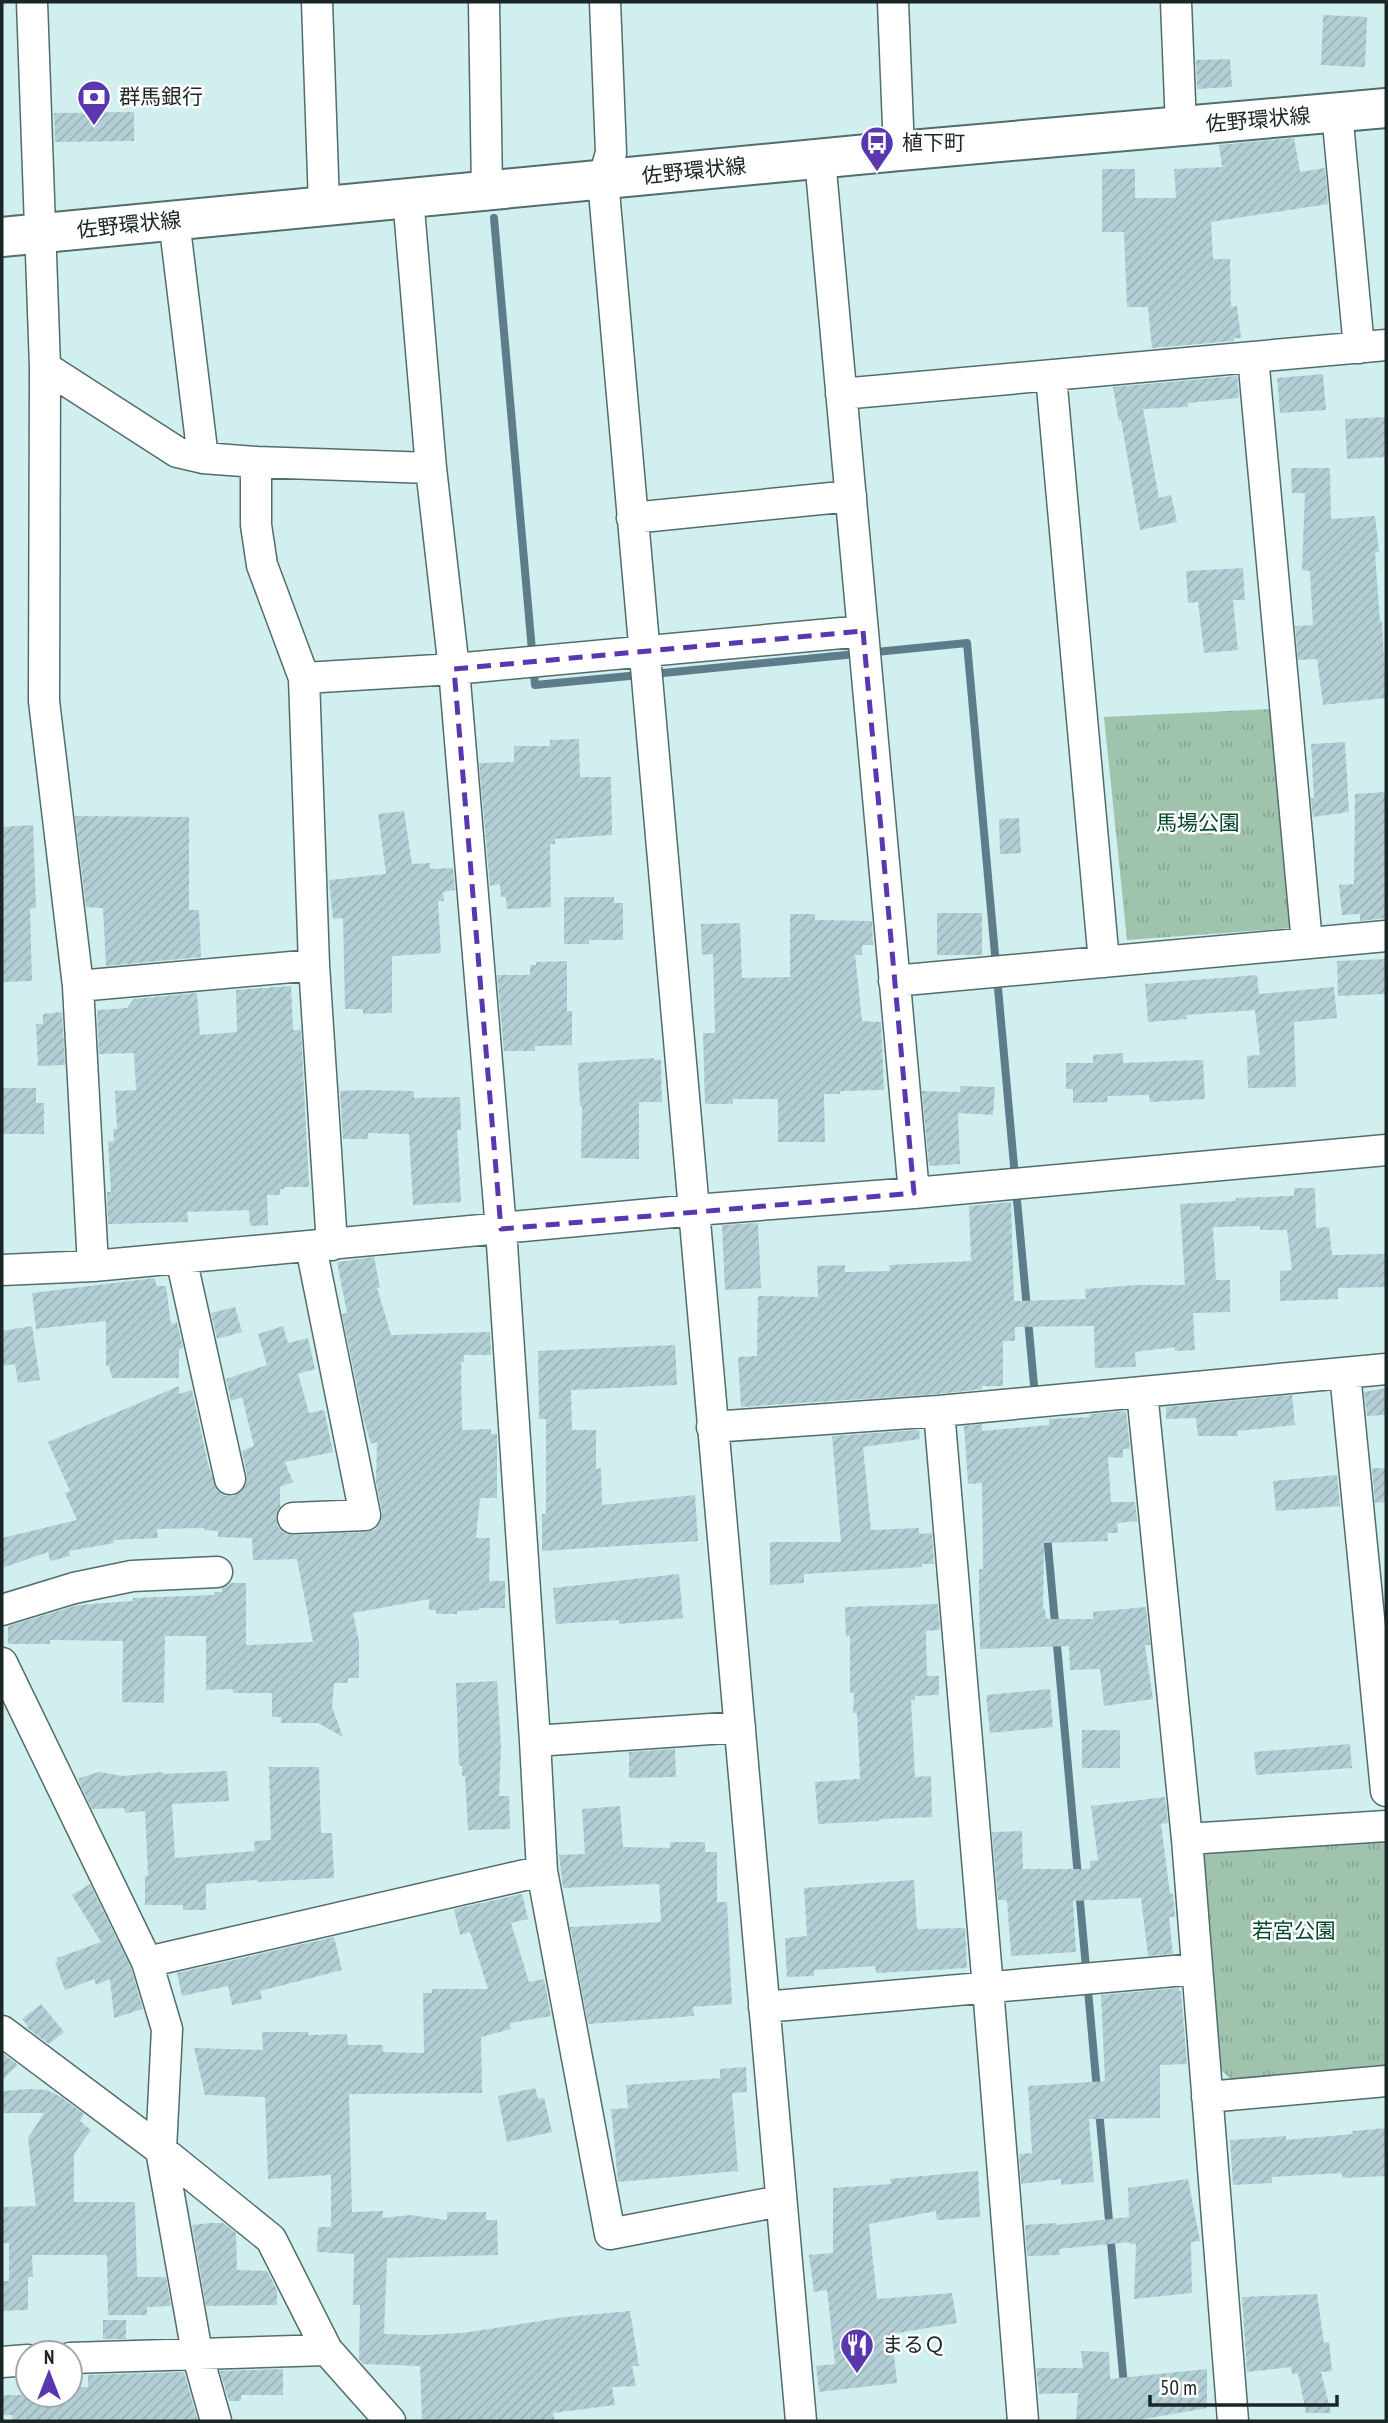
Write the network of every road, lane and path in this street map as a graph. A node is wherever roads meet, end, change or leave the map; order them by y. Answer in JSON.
{"nodes":[{"id":1,"x":32,"y":2,"type":"edge"},
{"id":2,"x":317,"y":2,"type":"edge"},
{"id":3,"x":484,"y":2,"type":"edge"},
{"id":4,"x":605,"y":2,"type":"edge"},
{"id":5,"x":893,"y":2,"type":"edge"},
{"id":6,"x":1176,"y":2,"type":"edge"},
{"id":7,"x":1386,"y":108,"type":"edge"},
{"id":8,"x":1337,"y":112,"type":"junction"},
{"id":9,"x":1181,"y":127,"type":"junction"},
{"id":10,"x":899,"y":151,"type":"junction"},
{"id":11,"x":820,"y":159,"type":"junction"},
{"id":12,"x":603,"y":180,"type":"junction"},
{"id":13,"x":487,"y":190,"type":"junction"},
{"id":14,"x":408,"y":197,"type":"junction"},
{"id":15,"x":324,"y":205,"type":"junction"},
{"id":16,"x":174,"y":220,"type":"junction"},
{"id":17,"x":41,"y":234,"type":"junction"},
{"id":18,"x":2,"y":237,"type":"edge"},
{"id":19,"x":1372,"y":346,"type":"edge"},
{"id":20,"x":1253,"y":358,"type":"junction"},
{"id":21,"x":45,"y":367,"type":"junction"},
{"id":22,"x":1051,"y":376,"type":"junction"},
{"id":23,"x":841,"y":394,"type":"junction"},
{"id":24,"x":203,"y":458,"type":"junction"},
{"id":25,"x":256,"y":462,"type":"junction"},
{"id":26,"x":432,"y":468,"type":"junction"},
{"id":27,"x":851,"y":496,"type":"junction"},
{"id":28,"x":632,"y":518,"type":"junction"},
{"id":29,"x":863,"y":631,"type":"junction"},
{"id":30,"x":643,"y":652,"type":"junction"},
{"id":31,"x":454,"y":669,"type":"junction"},
{"id":32,"x":303,"y":678,"type":"junction"},
{"id":33,"x":1386,"y":936,"type":"edge"},
{"id":34,"x":1307,"y":943,"type":"junction"},
{"id":35,"x":1104,"y":962,"type":"junction"},
{"id":36,"x":314,"y":965,"type":"junction"},
{"id":37,"x":894,"y":981,"type":"junction"},
{"id":38,"x":78,"y":986,"type":"junction"},
{"id":39,"x":1386,"y":1150,"type":"edge"},
{"id":40,"x":914,"y":1193,"type":"junction"},
{"id":41,"x":695,"y":1210,"type":"junction"},
{"id":42,"x":501,"y":1229,"type":"junction"},
{"id":43,"x":321,"y":1246,"type":"junction"},
{"id":44,"x":181,"y":1258,"type":"junction"},
{"id":45,"x":93,"y":1266,"type":"junction"},
{"id":46,"x":2,"y":1270,"type":"edge"},
{"id":47,"x":1386,"y":1369,"type":"edge"},
{"id":48,"x":1345,"y":1373,"type":"junction"},
{"id":49,"x":1142,"y":1392,"type":"junction"},
{"id":50,"x":939,"y":1411,"type":"junction"},
{"id":51,"x":712,"y":1427,"type":"junction"},
{"id":52,"x":230,"y":1479,"type":"dead end"},
{"id":53,"x":293,"y":1518,"type":"dead end"},
{"id":54,"x":218,"y":1572,"type":"dead end"},
{"id":55,"x":2,"y":1610,"type":"edge"},
{"id":56,"x":2,"y":1663,"type":"edge"},
{"id":57,"x":740,"y":1727,"type":"junction"},
{"id":58,"x":535,"y":1741,"type":"junction"},
{"id":59,"x":1386,"y":1791,"type":"edge"},
{"id":60,"x":1386,"y":1826,"type":"edge"},
{"id":61,"x":1187,"y":1839,"type":"junction"},
{"id":62,"x":542,"y":1871,"type":"junction"},
{"id":63,"x":147,"y":1962,"type":"junction"},
{"id":64,"x":1197,"y":1969,"type":"junction"},
{"id":65,"x":989,"y":1988,"type":"junction"},
{"id":66,"x":764,"y":2007,"type":"junction"},
{"id":67,"x":2,"y":2031,"type":"edge"},
{"id":68,"x":1386,"y":2081,"type":"edge"},
{"id":69,"x":1207,"y":2097,"type":"junction"},
{"id":70,"x":160,"y":2150,"type":"junction"},
{"id":71,"x":780,"y":2201,"type":"junction"},
{"id":72,"x":327,"y":2350,"type":"junction"},
{"id":73,"x":197,"y":2353,"type":"junction"},
{"id":74,"x":84,"y":2357,"type":"edge"},
{"id":75,"x":216,"y":2421,"type":"edge"},
{"id":76,"x":390,"y":2421,"type":"edge"},
{"id":77,"x":801,"y":2421,"type":"edge"},
{"id":78,"x":1023,"y":2421,"type":"edge"},
{"id":79,"x":1233,"y":2421,"type":"edge"}],
"edges":[{"from":1,"to":17,"type":"street"},
{"from":2,"to":15,"type":"street"},
{"from":3,"to":13,"type":"street"},
{"from":4,"to":12,"type":"street"},
{"from":5,"to":10,"type":"street"},
{"from":6,"to":9,"type":"street"},
{"from":7,"to":8,"type":"main road","name":"佐野環状線"},
{"from":8,"to":9,"type":"main road","name":"佐野環状線"},
{"from":8,"to":19,"type":"street"},
{"from":9,"to":10,"type":"main road","name":"佐野環状線"},
{"from":10,"to":11,"type":"main road","name":"佐野環状線"},
{"from":11,"to":12,"type":"main road","name":"佐野環状線"},
{"from":11,"to":23,"type":"street"},
{"from":12,"to":13,"type":"main road","name":"佐野環状線"},
{"from":12,"to":28,"type":"street"},
{"from":13,"to":14,"type":"main road","name":"佐野環状線"},
{"from":14,"to":15,"type":"main road","name":"佐野環状線"},
{"from":14,"to":26,"type":"street"},
{"from":15,"to":16,"type":"main road","name":"佐野環状線"},
{"from":16,"to":17,"type":"main road","name":"佐野環状線"},
{"from":16,"to":24,"type":"street"},
{"from":17,"to":18,"type":"main road","name":"佐野環状線"},
{"from":17,"to":21,"type":"street"},
{"from":19,"to":20,"type":"street"},
{"from":20,"to":22,"type":"street"},
{"from":20,"to":34,"type":"street"},
{"from":21,"to":24,"type":"street"},
{"from":21,"to":38,"type":"street"},
{"from":22,"to":23,"type":"street"},
{"from":22,"to":35,"type":"street"},
{"from":23,"to":27,"type":"street"},
{"from":24,"to":25,"type":"street"},
{"from":25,"to":26,"type":"street"},
{"from":25,"to":32,"type":"street"},
{"from":26,"to":31,"type":"street"},
{"from":27,"to":28,"type":"street"},
{"from":27,"to":29,"type":"street"},
{"from":28,"to":30,"type":"street"},
{"from":29,"to":30,"type":"street"},
{"from":29,"to":37,"type":"street"},
{"from":30,"to":31,"type":"street"},
{"from":30,"to":41,"type":"street"},
{"from":31,"to":32,"type":"street"},
{"from":31,"to":42,"type":"street"},
{"from":32,"to":36,"type":"street"},
{"from":33,"to":34,"type":"street"},
{"from":34,"to":35,"type":"street"},
{"from":35,"to":37,"type":"street"},
{"from":36,"to":38,"type":"street"},
{"from":36,"to":43,"type":"street"},
{"from":37,"to":40,"type":"street"},
{"from":38,"to":45,"type":"street"},
{"from":39,"to":40,"type":"street"},
{"from":40,"to":41,"type":"street"},
{"from":41,"to":42,"type":"street"},
{"from":41,"to":51,"type":"street"},
{"from":42,"to":43,"type":"street"},
{"from":42,"to":58,"type":"street"},
{"from":43,"to":44,"type":"street"},
{"from":43,"to":53,"type":"street"},
{"from":44,"to":45,"type":"street"},
{"from":44,"to":52,"type":"street"},
{"from":45,"to":46,"type":"street"},
{"from":47,"to":48,"type":"street"},
{"from":48,"to":49,"type":"street"},
{"from":48,"to":59,"type":"street"},
{"from":49,"to":50,"type":"street"},
{"from":49,"to":61,"type":"street"},
{"from":50,"to":51,"type":"street"},
{"from":50,"to":65,"type":"street"},
{"from":51,"to":57,"type":"street"},
{"from":54,"to":55,"type":"street"},
{"from":56,"to":63,"type":"street"},
{"from":57,"to":58,"type":"street"},
{"from":57,"to":66,"type":"street"},
{"from":58,"to":62,"type":"street"},
{"from":60,"to":61,"type":"street"},
{"from":61,"to":64,"type":"street"},
{"from":62,"to":63,"type":"street"},
{"from":62,"to":71,"type":"street"},
{"from":63,"to":70,"type":"street"},
{"from":64,"to":65,"type":"street"},
{"from":64,"to":69,"type":"street"},
{"from":65,"to":66,"type":"street"},
{"from":65,"to":78,"type":"street"},
{"from":66,"to":71,"type":"street"},
{"from":67,"to":70,"type":"street"},
{"from":68,"to":69,"type":"street"},
{"from":69,"to":79,"type":"street"},
{"from":70,"to":72,"type":"street"},
{"from":70,"to":73,"type":"street"},
{"from":71,"to":77,"type":"street"},
{"from":72,"to":73,"type":"street"},
{"from":72,"to":76,"type":"street"},
{"from":73,"to":74,"type":"street"},
{"from":73,"to":75,"type":"street"}]}
